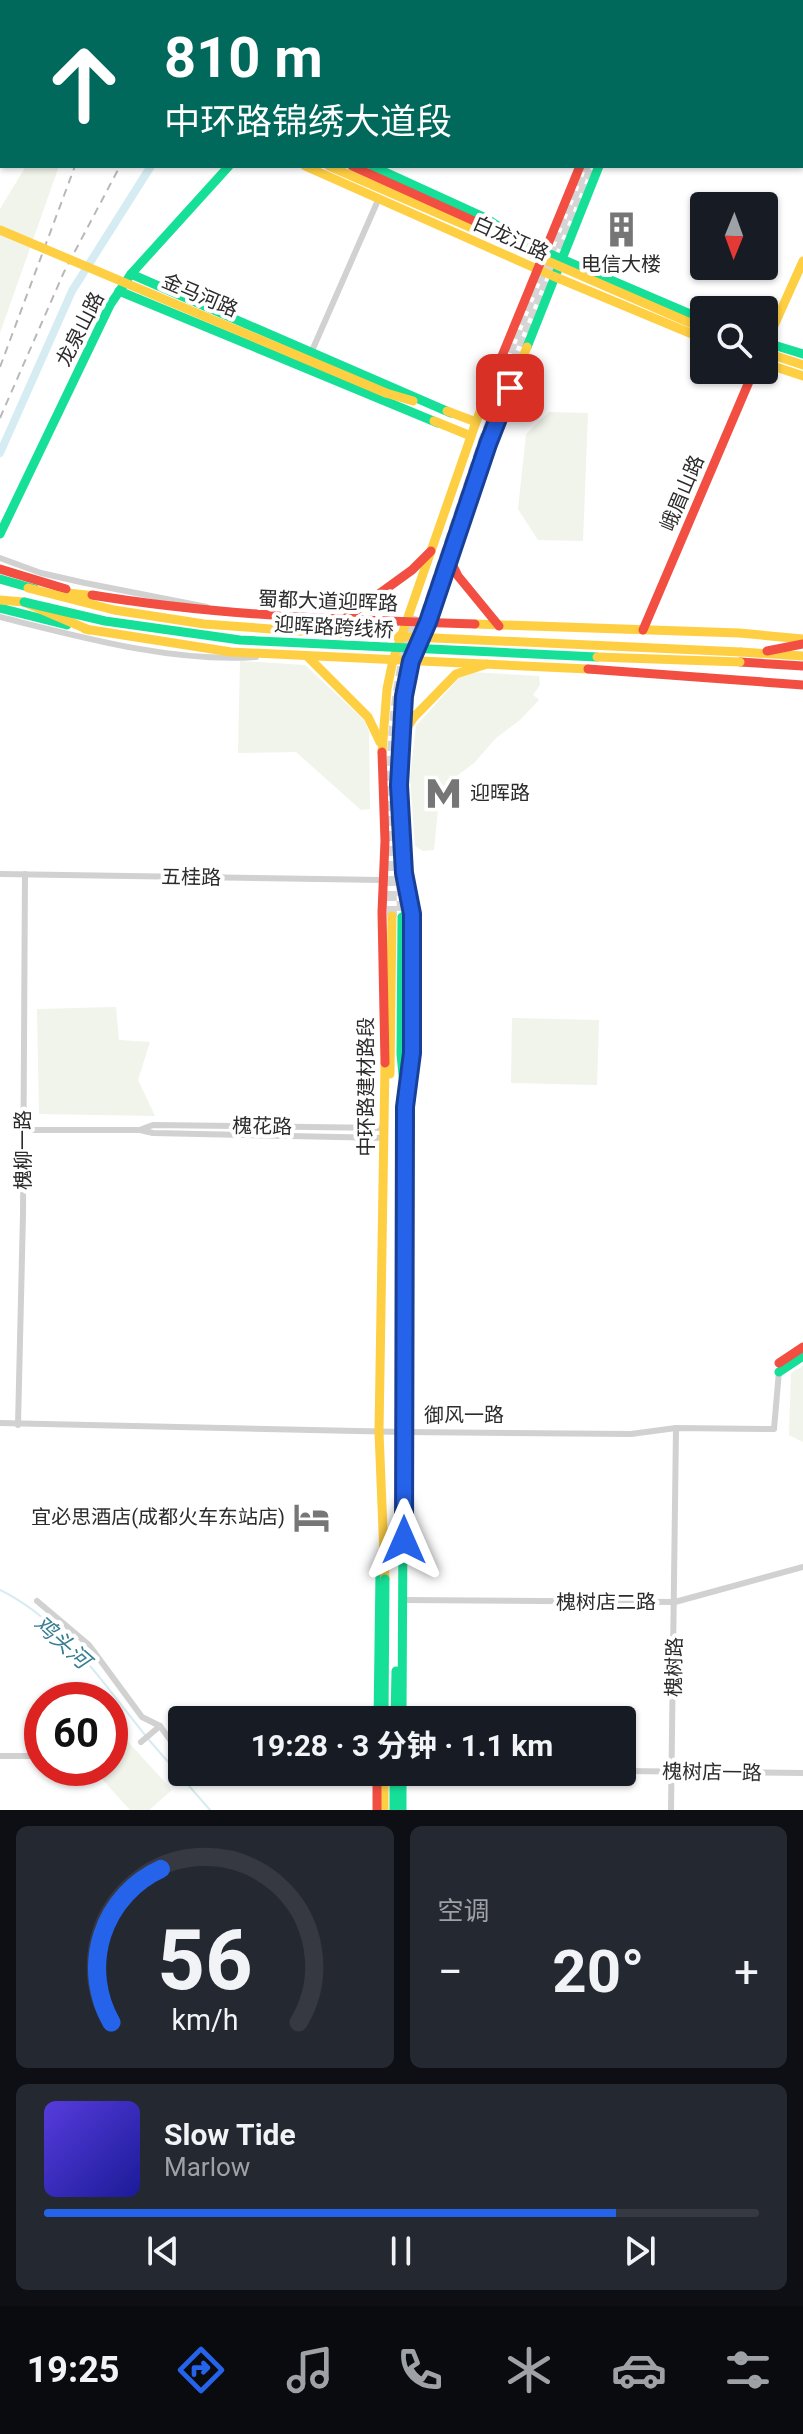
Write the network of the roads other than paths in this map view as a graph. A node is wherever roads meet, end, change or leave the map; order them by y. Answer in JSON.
{"nodes":[{"id":1,"x":227,"y":168,"type":"edge"},
{"id":2,"x":309,"y":168,"type":"edge"},
{"id":3,"x":334,"y":168,"type":"edge"},
{"id":4,"x":356,"y":168,"type":"edge"},
{"id":5,"x":579,"y":168,"type":"edge"},
{"id":6,"x":598,"y":168,"type":"edge"},
{"id":7,"x":392,"y":170,"type":"edge"},
{"id":8,"x":379,"y":199,"type":"junction"},
{"id":9,"x":0,"y":230,"type":"edge"},
{"id":10,"x":514,"y":237,"type":"junction"},
{"id":11,"x":543,"y":251,"type":"junction"},
{"id":12,"x":560,"y":258,"type":"junction"},
{"id":13,"x":803,"y":261,"type":"edge"},
{"id":14,"x":536,"y":269,"type":"junction"},
{"id":15,"x":131,"y":274,"type":"junction"},
{"id":16,"x":553,"y":276,"type":"junction"},
{"id":17,"x":119,"y":291,"type":"junction"},
{"id":18,"x":690,"y":314,"type":"edge"},
{"id":19,"x":778,"y":317,"type":"edge"},
{"id":20,"x":690,"y":323,"type":"edge"},
{"id":21,"x":690,"y":333,"type":"edge"},
{"id":22,"x":778,"y":349,"type":"edge"},
{"id":23,"x":311,"y":352,"type":"junction"},
{"id":24,"x":778,"y":352,"type":"edge"},
{"id":25,"x":803,"y":354,"type":"edge"},
{"id":26,"x":803,"y":365,"type":"edge"},
{"id":27,"x":304,"y":368,"type":"junction"},
{"id":28,"x":778,"y":368,"type":"edge"},
{"id":29,"x":803,"y":376,"type":"edge"},
{"id":30,"x":748,"y":384,"type":"edge"},
{"id":31,"x":386,"y":393,"type":"junction"},
{"id":32,"x":451,"y":413,"type":"junction"},
{"id":33,"x":476,"y":422,"type":"junction"},
{"id":34,"x":438,"y":423,"type":"junction"},
{"id":35,"x":471,"y":436,"type":"junction"},
{"id":36,"x":0,"y":534,"type":"edge"},
{"id":37,"x":432,"y":550,"type":"junction"},
{"id":38,"x":0,"y":558,"type":"edge"},
{"id":39,"x":449,"y":558,"type":"junction"},
{"id":40,"x":0,"y":569,"type":"edge"},
{"id":41,"x":0,"y":580,"type":"edge"},
{"id":42,"x":28,"y":588,"type":"junction"},
{"id":43,"x":96,"y":596,"type":"junction"},
{"id":44,"x":0,"y":598,"type":"edge"},
{"id":45,"x":24,"y":602,"type":"junction"},
{"id":46,"x":0,"y":608,"type":"edge"},
{"id":47,"x":237,"y":615,"type":"junction"},
{"id":48,"x":0,"y":617,"type":"edge"},
{"id":49,"x":286,"y":618,"type":"junction"},
{"id":50,"x":343,"y":620,"type":"junction"},
{"id":51,"x":408,"y":622,"type":"junction"},
{"id":52,"x":428,"y":622,"type":"junction"},
{"id":53,"x":499,"y":626,"type":"junction"},
{"id":54,"x":556,"y":627,"type":"junction"},
{"id":55,"x":89,"y":630,"type":"junction"},
{"id":56,"x":643,"y":630,"type":"junction"},
{"id":57,"x":803,"y":642,"type":"edge"},
{"id":58,"x":284,"y":655,"type":"junction"},
{"id":59,"x":307,"y":656,"type":"junction"},
{"id":60,"x":744,"y":656,"type":"junction"},
{"id":61,"x":803,"y":656,"type":"edge"},
{"id":62,"x":393,"y":660,"type":"junction"},
{"id":63,"x":411,"y":661,"type":"junction"},
{"id":64,"x":487,"y":664,"type":"junction"},
{"id":65,"x":555,"y":666,"type":"junction"},
{"id":66,"x":803,"y":666,"type":"edge"},
{"id":67,"x":803,"y":685,"type":"edge"},
{"id":68,"x":401,"y":736,"type":"junction"},
{"id":69,"x":382,"y":748,"type":"junction"},
{"id":70,"x":0,"y":874,"type":"edge"},
{"id":71,"x":25,"y":874,"type":"junction"},
{"id":72,"x":383,"y":880,"type":"junction"},
{"id":73,"x":386,"y":1107,"type":"junction"},
{"id":74,"x":405,"y":1107,"type":"junction"},
{"id":75,"x":23,"y":1130,"type":"junction"},
{"id":76,"x":385,"y":1133,"type":"junction"},
{"id":77,"x":803,"y":1347,"type":"edge"},
{"id":78,"x":803,"y":1356,"type":"edge"},
{"id":79,"x":779,"y":1367,"type":"junction"},
{"id":80,"x":0,"y":1423,"type":"edge"},
{"id":81,"x":18,"y":1425,"type":"junction"},
{"id":82,"x":676,"y":1428,"type":"junction"},
{"id":83,"x":379,"y":1432,"type":"junction"},
{"id":84,"x":403,"y":1432,"type":"junction"},
{"id":85,"x":404,"y":1509,"type":"junction"},
{"id":86,"x":382,"y":1514,"type":"junction"},
{"id":87,"x":803,"y":1567,"type":"edge"},
{"id":88,"x":404,"y":1600,"type":"junction"},
{"id":89,"x":37,"y":1601,"type":"dead end"},
{"id":90,"x":675,"y":1602,"type":"junction"},
{"id":91,"x":378,"y":1706,"type":"edge"},
{"id":92,"x":384,"y":1706,"type":"edge"},
{"id":93,"x":395,"y":1706,"type":"edge"},
{"id":94,"x":402,"y":1706,"type":"edge"},
{"id":95,"x":160,"y":1726,"type":"junction"},
{"id":96,"x":168,"y":1737,"type":"edge"},
{"id":97,"x":141,"y":1742,"type":"dead end"},
{"id":98,"x":0,"y":1756,"type":"edge"},
{"id":99,"x":24,"y":1756,"type":"edge"},
{"id":100,"x":636,"y":1771,"type":"edge"},
{"id":101,"x":672,"y":1772,"type":"junction"},
{"id":102,"x":803,"y":1773,"type":"edge"},
{"id":103,"x":377,"y":1786,"type":"edge"},
{"id":104,"x":384,"y":1786,"type":"edge"},
{"id":105,"x":394,"y":1786,"type":"edge"},
{"id":106,"x":402,"y":1786,"type":"edge"},
{"id":107,"x":377,"y":1810,"type":"edge"},
{"id":108,"x":384,"y":1810,"type":"edge"},
{"id":109,"x":394,"y":1810,"type":"edge"},
{"id":110,"x":402,"y":1810,"type":"edge"},
{"id":111,"x":671,"y":1810,"type":"edge"}],
"edges":[{"from":1,"to":15,"type":"main road","name":"龙泉山路"},
{"from":2,"to":8,"type":"main road","name":"白龙江路"},
{"from":3,"to":20,"type":"main road","bridge":true},
{"from":4,"to":10,"type":"main road","bridge":true},
{"from":5,"to":11,"type":"main road","name":"中环路建材路段"},
{"from":6,"to":12,"type":"main road","name":"中环路建材路段"},
{"from":7,"to":8,"type":"street"},
{"from":7,"to":10,"type":"main road","name":"白龙江路"},
{"from":8,"to":14,"type":"main road","name":"白龙江路"},
{"from":8,"to":23,"type":"street"},
{"from":9,"to":31,"type":"main road","name":"金马河路","bridge":true},
{"from":10,"to":11,"type":"main road","name":"白龙江路"},
{"from":11,"to":12,"type":"main road","name":"白龙江路"},
{"from":11,"to":14,"type":"main road","name":"中环路建材路段"},
{"from":12,"to":16,"type":"main road","name":"中环路建材路段"},
{"from":12,"to":18,"type":"main road","name":"白龙江路"},
{"from":13,"to":19,"type":"main road"},
{"from":14,"to":16,"type":"main road","name":"白龙江路"},
{"from":14,"to":33,"type":"main road","name":"中环路建材路段"},
{"from":15,"to":17,"type":"main road","name":"龙泉山路"},
{"from":15,"to":23,"type":"main road"},
{"from":16,"to":21,"type":"main road","name":"白龙江路"},
{"from":16,"to":39,"type":"main road","name":"中环路建材路段"},
{"from":17,"to":27,"type":"main road"},
{"from":17,"to":36,"type":"main road","name":"龙泉山路"},
{"from":22,"to":25,"type":"main road"},
{"from":23,"to":27,"type":"street"},
{"from":23,"to":32,"type":"main road"},
{"from":24,"to":26,"type":"main road"},
{"from":27,"to":34,"type":"main road"},
{"from":28,"to":29,"type":"main road"},
{"from":30,"to":56,"type":"main road","name":"峨眉山路"},
{"from":31,"to":32,"type":"main road"},
{"from":31,"to":34,"type":"main road"},
{"from":32,"to":33,"type":"main road"},
{"from":33,"to":35,"type":"main road","name":"中环路建材路段"},
{"from":34,"to":35,"type":"main road"},
{"from":35,"to":37,"type":"main road","name":"中环路建材路段"},
{"from":37,"to":50,"type":"main road"},
{"from":37,"to":51,"type":"main road","name":"中环路建材路段"},
{"from":38,"to":47,"type":"street"},
{"from":39,"to":52,"type":"main road","name":"中环路建材路段"},
{"from":39,"to":53,"type":"main road"},
{"from":40,"to":43,"type":"main road","name":"蜀都大道迎晖路"},
{"from":41,"to":42,"type":"main road"},
{"from":42,"to":43,"type":"main road","bridge":true},
{"from":42,"to":60,"type":"main road","name":"迎晖路跨线桥","bridge":true},
{"from":43,"to":47,"type":"main road","name":"蜀都大道迎晖路"},
{"from":44,"to":45,"type":"main road"},
{"from":45,"to":55,"type":"main road","bridge":true},
{"from":45,"to":60,"type":"main road","name":"迎晖路跨线桥","bridge":true},
{"from":46,"to":55,"type":"main road"},
{"from":47,"to":49,"type":"main road","name":"蜀都大道迎晖路"},
{"from":48,"to":58,"type":"street"},
{"from":49,"to":50,"type":"main road","name":"蜀都大道迎晖路"},
{"from":49,"to":58,"type":"main road"},
{"from":50,"to":51,"type":"main road","name":"蜀都大道迎晖路"},
{"from":51,"to":52,"type":"main road","name":"蜀都大道迎晖路"},
{"from":51,"to":62,"type":"main road","name":"中环路建材路段"},
{"from":52,"to":53,"type":"main road","name":"蜀都大道迎晖路"},
{"from":52,"to":63,"type":"main road","name":"中环路建材路段"},
{"from":53,"to":54,"type":"main road","name":"蜀都大道迎晖路"},
{"from":54,"to":56,"type":"main road","name":"蜀都大道迎晖路"},
{"from":54,"to":65,"type":"main road"},
{"from":55,"to":58,"type":"main road"},
{"from":56,"to":57,"type":"main road","name":"蜀都大道迎晖路"},
{"from":57,"to":60,"type":"main road"},
{"from":58,"to":59,"type":"main road"},
{"from":59,"to":62,"type":"main road"},
{"from":59,"to":69,"type":"main road"},
{"from":60,"to":61,"type":"main road"},
{"from":60,"to":66,"type":"main road"},
{"from":62,"to":63,"type":"main road"},
{"from":62,"to":69,"type":"main road","name":"中环路建材路段"},
{"from":63,"to":64,"type":"main road"},
{"from":63,"to":68,"type":"main road","name":"中环路建材路段"},
{"from":64,"to":65,"type":"main road"},
{"from":64,"to":68,"type":"main road"},
{"from":65,"to":67,"type":"main road"},
{"from":68,"to":74,"type":"main road","name":"中环路建材路段"},
{"from":69,"to":72,"type":"main road","name":"中环路建材路段"},
{"from":70,"to":71,"type":"street","name":"五桂路"},
{"from":71,"to":72,"type":"street","name":"五桂路"},
{"from":71,"to":75,"type":"street","name":"槐柳一路"},
{"from":72,"to":73,"type":"main road","name":"中环路建材路段"},
{"from":73,"to":74,"type":"main road"},
{"from":73,"to":76,"type":"main road","name":"中环路建材路段"},
{"from":74,"to":84,"type":"main road","name":"中环路建材路段"},
{"from":75,"to":76,"type":"street","name":"槐花路"},
{"from":75,"to":81,"type":"street","name":"槐柳一路"},
{"from":76,"to":83,"type":"main road","name":"中环路建材路段"},
{"from":77,"to":79,"type":"main road"},
{"from":78,"to":79,"type":"main road"},
{"from":79,"to":82,"type":"street","name":"御风一路"},
{"from":80,"to":81,"type":"street","name":"御风一路"},
{"from":81,"to":83,"type":"street","name":"御风一路"},
{"from":82,"to":84,"type":"street","name":"御风一路"},
{"from":82,"to":90,"type":"street","name":"槐树路"},
{"from":83,"to":84,"type":"street","name":"御风一路"},
{"from":83,"to":86,"type":"main road","name":"中环路建材路段"},
{"from":84,"to":85,"type":"main road","name":"中环路建材路段"},
{"from":85,"to":88,"type":"main road"},
{"from":85,"to":93,"type":"main road"},
{"from":86,"to":91,"type":"main road"},
{"from":86,"to":92,"type":"main road","bridge":true},
{"from":87,"to":90,"type":"street","name":"槐树店二路"},
{"from":88,"to":90,"type":"street","name":"槐树店二路"},
{"from":88,"to":94,"type":"main road"},
{"from":89,"to":95,"type":"street"},
{"from":90,"to":101,"type":"street","name":"槐树路"},
{"from":95,"to":96,"type":"street"},
{"from":95,"to":97,"type":"street"},
{"from":98,"to":99,"type":"street"},
{"from":100,"to":101,"type":"street","name":"槐树店一路"},
{"from":101,"to":102,"type":"street","name":"槐树店一路"},
{"from":101,"to":111,"type":"street","name":"槐树路"},
{"from":103,"to":107,"type":"main road"},
{"from":104,"to":108,"type":"main road"},
{"from":105,"to":109,"type":"main road"},
{"from":106,"to":110,"type":"main road"}]}
